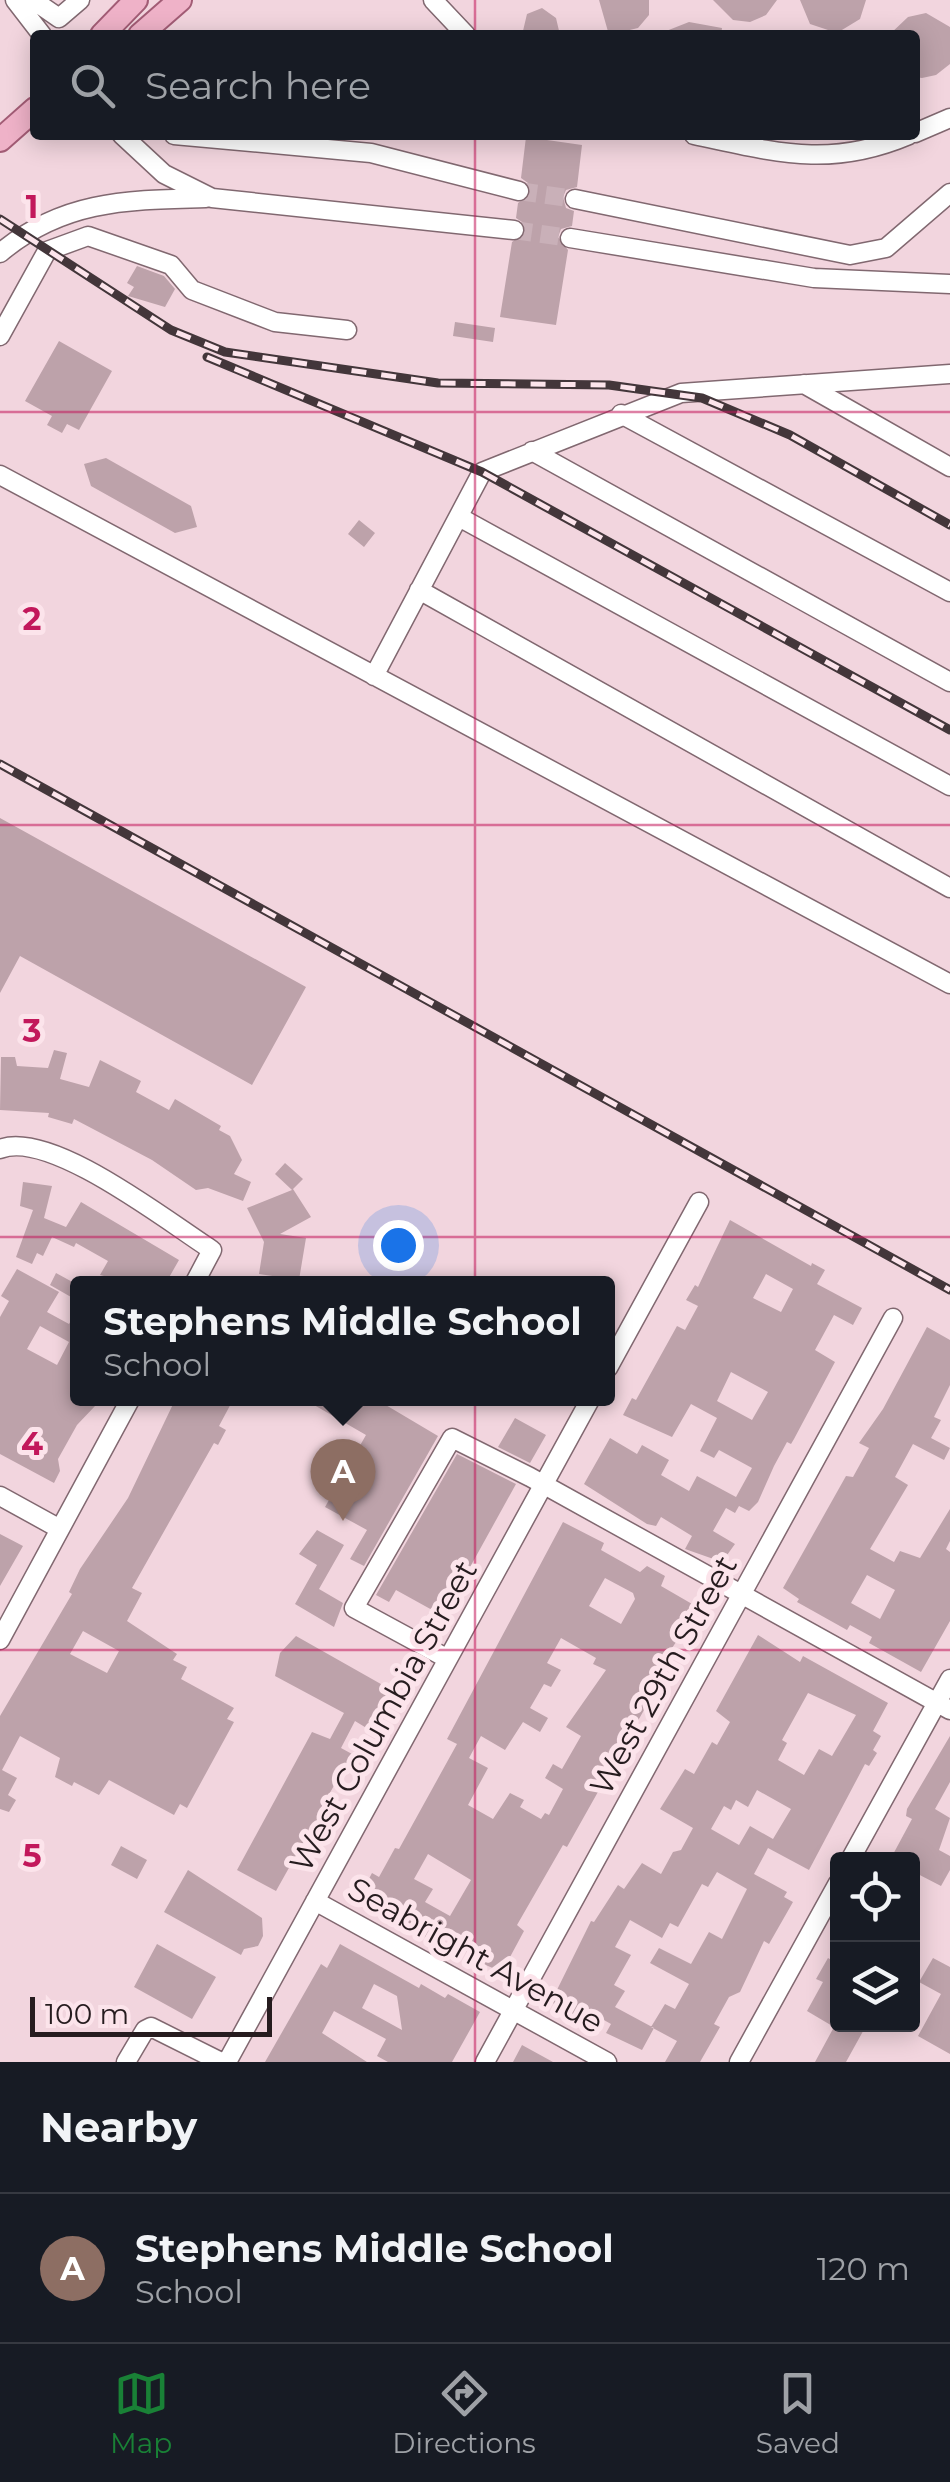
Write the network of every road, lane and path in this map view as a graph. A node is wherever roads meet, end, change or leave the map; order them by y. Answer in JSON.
{"nodes":[{"id":1,"x":15,"y":0,"type":"edge"},
{"id":2,"x":33,"y":0,"type":"edge"},
{"id":3,"x":80,"y":0,"type":"edge"},
{"id":4,"x":136,"y":0,"type":"edge"},
{"id":5,"x":180,"y":0,"type":"edge"},
{"id":6,"x":433,"y":0,"type":"edge"},
{"id":7,"x":38,"y":30,"type":"edge"},
{"id":8,"x":107,"y":30,"type":"edge"},
{"id":9,"x":146,"y":30,"type":"edge"},
{"id":10,"x":461,"y":30,"type":"edge"},
{"id":11,"x":30,"y":113,"type":"edge"},
{"id":12,"x":950,"y":118,"type":"edge"},
{"id":13,"x":920,"y":131,"type":"edge"},
{"id":14,"x":0,"y":140,"type":"edge"},
{"id":15,"x":127,"y":140,"type":"edge"},
{"id":16,"x":229,"y":140,"type":"edge"},
{"id":17,"x":720,"y":140,"type":"edge"},
{"id":18,"x":897,"y":140,"type":"edge"},
{"id":19,"x":519,"y":191,"type":"tunnel mouth"},
{"id":20,"x":950,"y":193,"type":"edge"},
{"id":21,"x":212,"y":198,"type":"junction"},
{"id":22,"x":575,"y":199,"type":"tunnel mouth"},
{"id":23,"x":514,"y":230,"type":"tunnel mouth"},
{"id":24,"x":570,"y":238,"type":"tunnel mouth"},
{"id":25,"x":0,"y":253,"type":"edge"},
{"id":26,"x":950,"y":284,"type":"edge"},
{"id":27,"x":347,"y":330,"type":"dead end"},
{"id":28,"x":0,"y":336,"type":"edge"},
{"id":29,"x":950,"y":374,"type":"edge"},
{"id":30,"x":804,"y":384,"type":"junction"},
{"id":31,"x":621,"y":414,"type":"junction"},
{"id":32,"x":532,"y":451,"type":"junction"},
{"id":33,"x":950,"y":467,"type":"edge"},
{"id":34,"x":0,"y":475,"type":"edge"},
{"id":35,"x":459,"y":516,"type":"junction"},
{"id":36,"x":420,"y":590,"type":"junction"},
{"id":37,"x":950,"y":592,"type":"edge"},
{"id":38,"x":374,"y":676,"type":"junction"},
{"id":39,"x":950,"y":682,"type":"edge"},
{"id":40,"x":950,"y":786,"type":"edge"},
{"id":41,"x":950,"y":888,"type":"edge"},
{"id":42,"x":950,"y":984,"type":"edge"},
{"id":43,"x":0,"y":1149,"type":"edge"},
{"id":44,"x":699,"y":1202,"type":"dead end"},
{"id":45,"x":198,"y":1276,"type":"edge"},
{"id":46,"x":893,"y":1318,"type":"dead end"},
{"id":47,"x":615,"y":1355,"type":"edge"},
{"id":48,"x":127,"y":1406,"type":"edge"},
{"id":49,"x":587,"y":1406,"type":"edge"},
{"id":50,"x":544,"y":1485,"type":"junction"},
{"id":51,"x":0,"y":1496,"type":"edge"},
{"id":52,"x":60,"y":1529,"type":"junction"},
{"id":53,"x":742,"y":1594,"type":"junction"},
{"id":54,"x":0,"y":1640,"type":"edge"},
{"id":55,"x":448,"y":1659,"type":"junction"},
{"id":56,"x":950,"y":1679,"type":"edge"},
{"id":57,"x":944,"y":1706,"type":"edge"},
{"id":58,"x":855,"y":1852,"type":"edge"},
{"id":59,"x":830,"y":1897,"type":"edge"},
{"id":60,"x":316,"y":1900,"type":"junction"},
{"id":61,"x":514,"y":2010,"type":"junction"},
{"id":62,"x":126,"y":2062,"type":"edge"},
{"id":63,"x":224,"y":2062,"type":"edge"},
{"id":64,"x":485,"y":2062,"type":"edge"},
{"id":65,"x":607,"y":2062,"type":"edge"},
{"id":66,"x":738,"y":2062,"type":"edge"}],
"edges":[{"from":1,"to":7,"type":"street"},
{"from":2,"to":3,"type":"street"},
{"from":4,"to":8,"type":"main road"},
{"from":5,"to":9,"type":"main road"},
{"from":6,"to":10,"type":"street"},
{"from":11,"to":14,"type":"main road"},
{"from":12,"to":13,"type":"street"},
{"from":15,"to":21,"type":"street"},
{"from":16,"to":19,"type":"street"},
{"from":17,"to":18,"type":"street"},
{"from":20,"to":22,"type":"street"},
{"from":21,"to":23,"type":"street"},
{"from":21,"to":25,"type":"street"},
{"from":24,"to":26,"type":"street"},
{"from":27,"to":28,"type":"street"},
{"from":29,"to":30,"type":"street"},
{"from":30,"to":31,"type":"street"},
{"from":30,"to":33,"type":"street"},
{"from":31,"to":32,"type":"street"},
{"from":31,"to":37,"type":"street"},
{"from":32,"to":35,"type":"street"},
{"from":32,"to":39,"type":"street"},
{"from":34,"to":38,"type":"street"},
{"from":35,"to":36,"type":"street"},
{"from":35,"to":40,"type":"street"},
{"from":36,"to":38,"type":"street"},
{"from":36,"to":41,"type":"street"},
{"from":38,"to":42,"type":"street"},
{"from":43,"to":45,"type":"street"},
{"from":44,"to":47,"type":"street"},
{"from":46,"to":53,"type":"street","name":"West 29th Street"},
{"from":48,"to":52,"type":"street"},
{"from":49,"to":50,"type":"street","name":"West Columbia Street"},
{"from":50,"to":53,"type":"street"},
{"from":50,"to":55,"type":"street","name":"West Columbia Street"},
{"from":50,"to":55,"type":"street"},
{"from":51,"to":52,"type":"street"},
{"from":52,"to":54,"type":"street"},
{"from":53,"to":57,"type":"street"},
{"from":53,"to":61,"type":"street","name":"West 29th Street"},
{"from":55,"to":60,"type":"street","name":"West Columbia Street"},
{"from":56,"to":57,"type":"street"},
{"from":57,"to":58,"type":"street"},
{"from":59,"to":66,"type":"street"},
{"from":60,"to":61,"type":"street","name":"Seabright Avenue"},
{"from":60,"to":63,"type":"street","name":"West Columbia Street"},
{"from":61,"to":64,"type":"street","name":"West 29th Street"},
{"from":61,"to":65,"type":"street","name":"Seabright Avenue"},
{"from":62,"to":63,"type":"street"}]}
